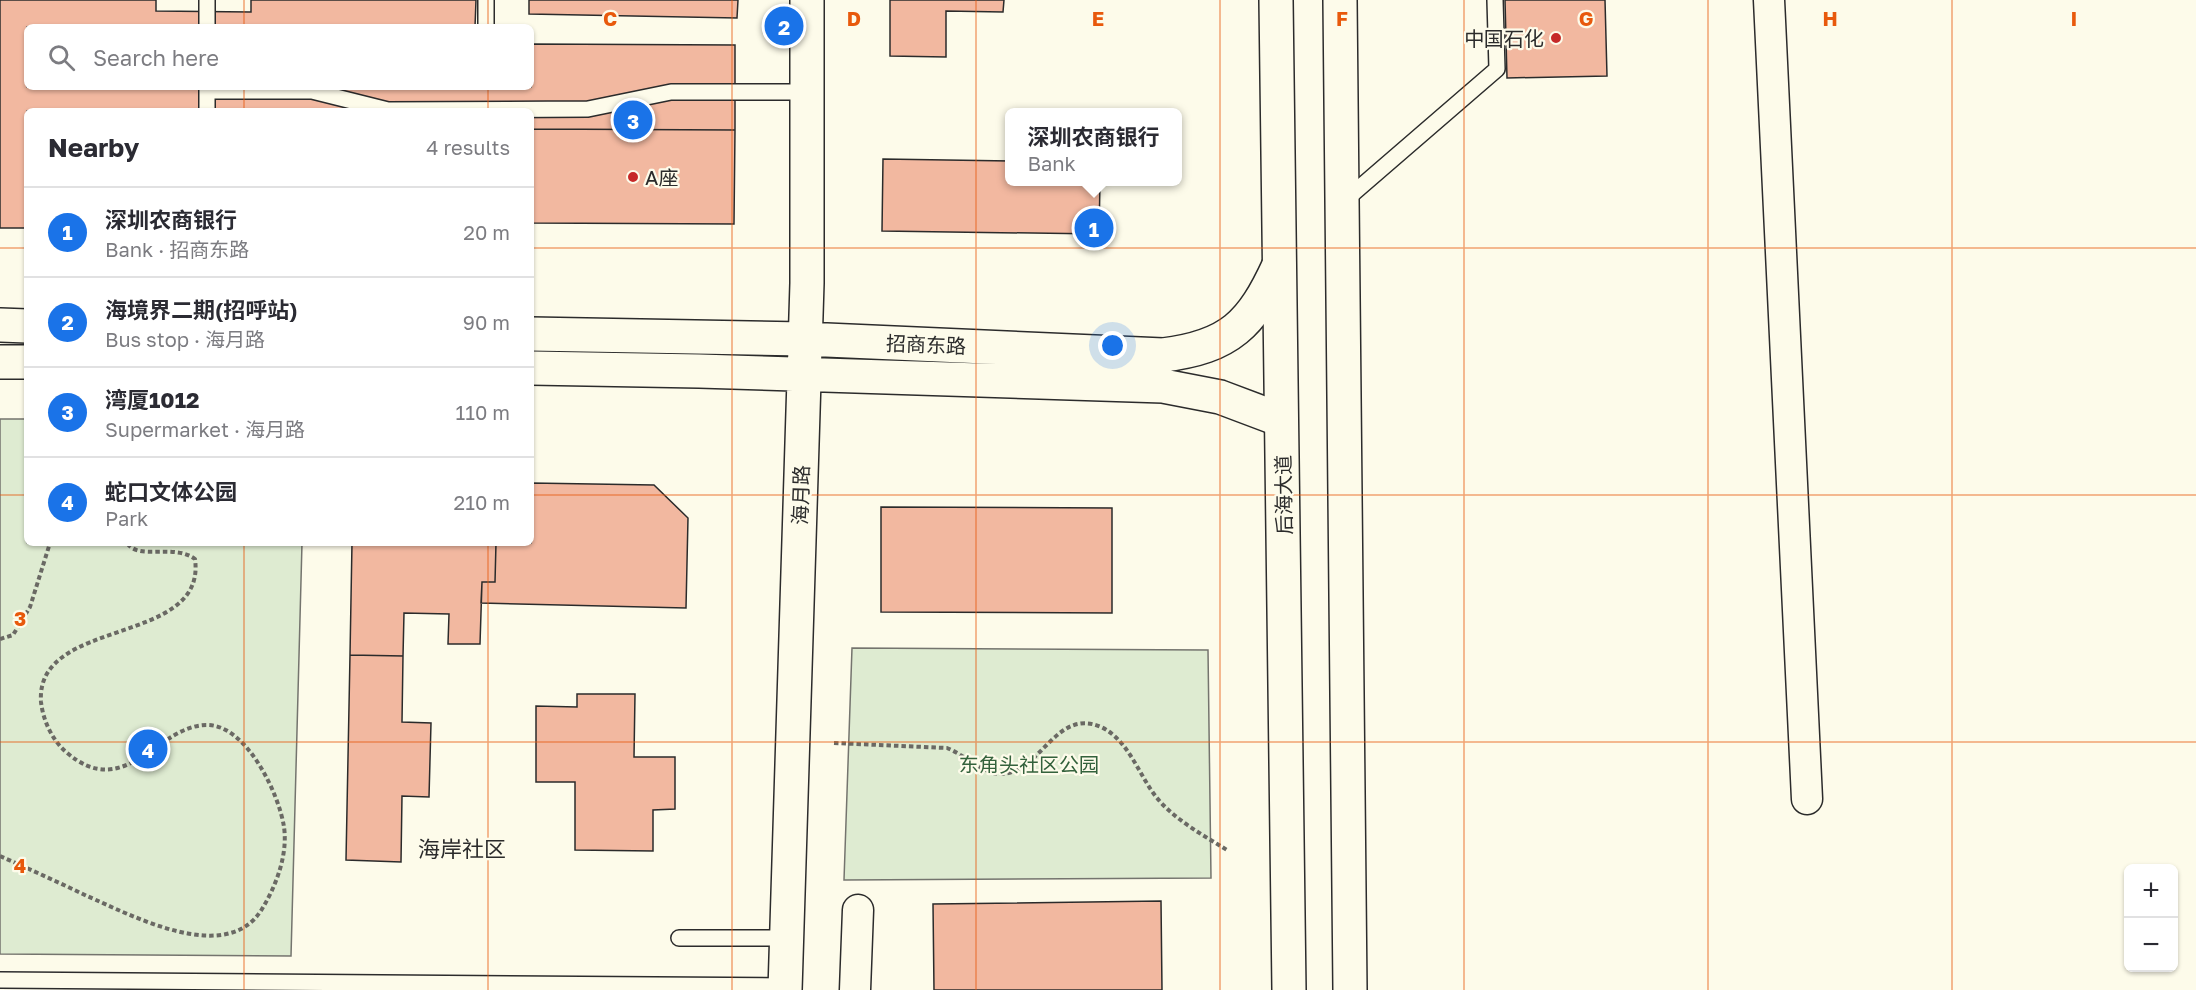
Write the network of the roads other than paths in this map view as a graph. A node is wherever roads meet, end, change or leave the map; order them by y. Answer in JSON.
{"nodes":[{"id":1,"x":207,"y":0,"type":"edge"},
{"id":2,"x":486,"y":0,"type":"edge"},
{"id":3,"x":807,"y":0,"type":"edge"},
{"id":4,"x":1276,"y":0,"type":"edge"},
{"id":5,"x":1340,"y":0,"type":"edge"},
{"id":6,"x":1494,"y":0,"type":"edge"},
{"id":7,"x":1769,"y":0,"type":"edge"},
{"id":8,"x":207,"y":24,"type":"edge"},
{"id":9,"x":486,"y":24,"type":"edge"},
{"id":10,"x":207,"y":90,"type":"edge"},
{"id":11,"x":260,"y":90,"type":"edge"},
{"id":12,"x":807,"y":92,"type":"junction"},
{"id":13,"x":207,"y":108,"type":"edge"},
{"id":14,"x":380,"y":108,"type":"edge"},
{"id":15,"x":534,"y":109,"type":"edge"},
{"id":16,"x":1340,"y":204,"type":"junction"},
{"id":17,"x":1279,"y":265,"type":"junction"},
{"id":18,"x":0,"y":325,"type":"edge"},
{"id":19,"x":24,"y":326,"type":"edge"},
{"id":20,"x":534,"y":334,"type":"edge"},
{"id":21,"x":804,"y":339,"type":"junction"},
{"id":22,"x":0,"y":362,"type":"edge"},
{"id":23,"x":24,"y":362,"type":"edge"},
{"id":24,"x":534,"y":368,"type":"edge"},
{"id":25,"x":803,"y":374,"type":"junction"},
{"id":26,"x":1281,"y":420,"type":"junction"},
{"id":27,"x":1807,"y":799,"type":"dead end"},
{"id":28,"x":858,"y":910,"type":"dead end"},
{"id":29,"x":679,"y":938,"type":"dead end"},
{"id":30,"x":786,"y":938,"type":"junction"},
{"id":31,"x":0,"y":980,"type":"edge"},
{"id":32,"x":708,"y":988,"type":"edge"},
{"id":33,"x":785,"y":988,"type":"edge"},
{"id":34,"x":855,"y":990,"type":"edge"},
{"id":35,"x":1289,"y":990,"type":"edge"},
{"id":36,"x":1350,"y":990,"type":"edge"}],
"edges":[{"from":1,"to":8,"type":"lane"},
{"from":2,"to":9,"type":"lane"},
{"from":3,"to":12,"type":"street","name":"海月路"},
{"from":4,"to":17,"type":"street","name":"后海大道"},
{"from":5,"to":16,"type":"street"},
{"from":6,"to":16,"type":"lane"},
{"from":7,"to":27,"type":"street"},
{"from":10,"to":13,"type":"lane"},
{"from":11,"to":14,"type":"lane"},
{"from":12,"to":15,"type":"lane"},
{"from":12,"to":21,"type":"street","name":"海月路"},
{"from":16,"to":36,"type":"street"},
{"from":17,"to":21,"type":"street","name":"招商东路"},
{"from":17,"to":26,"type":"street","name":"后海大道"},
{"from":18,"to":19,"type":"street"},
{"from":20,"to":21,"type":"street","name":"招商东路"},
{"from":21,"to":25,"type":"street","name":"海月路"},
{"from":22,"to":23,"type":"street"},
{"from":24,"to":25,"type":"street","name":"招商东路"},
{"from":25,"to":26,"type":"street","name":"招商东路"},
{"from":25,"to":30,"type":"street","name":"海月路"},
{"from":26,"to":35,"type":"street","name":"后海大道"},
{"from":28,"to":34,"type":"street"},
{"from":29,"to":30,"type":"lane"},
{"from":30,"to":33,"type":"street","name":"海月路"},
{"from":31,"to":32,"type":"lane"},
{"from":32,"to":33,"type":"lane"}]}
